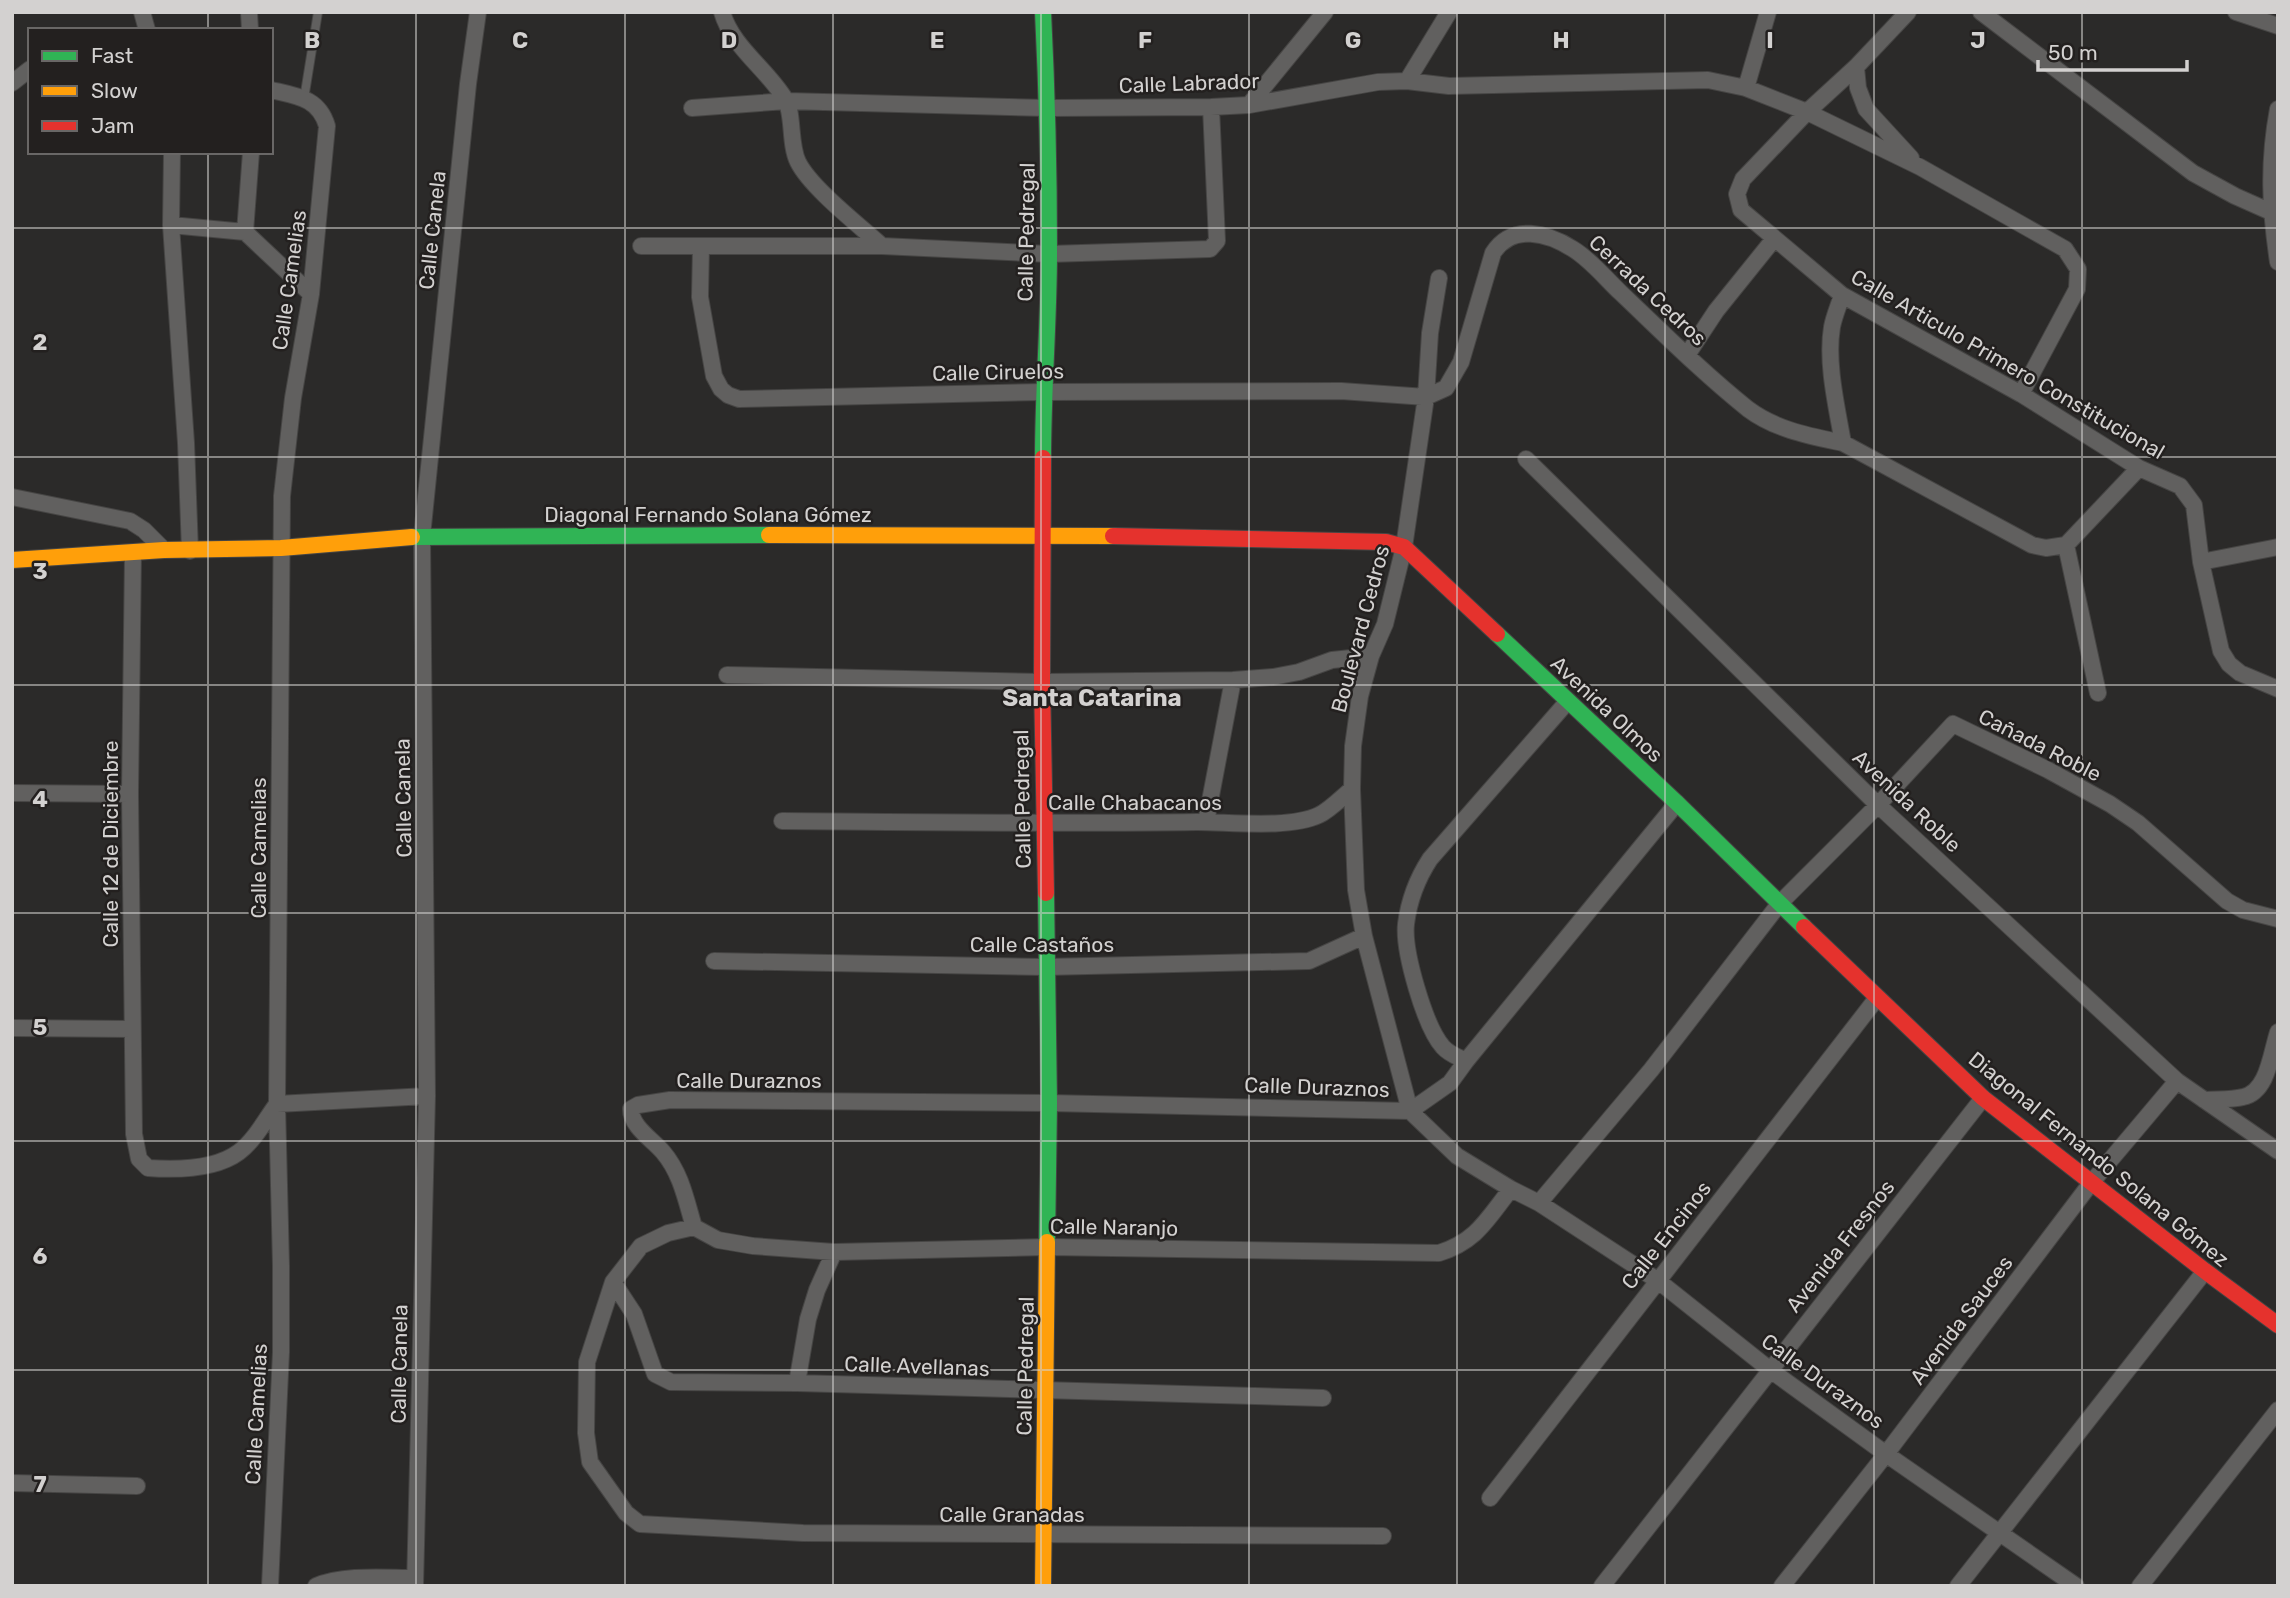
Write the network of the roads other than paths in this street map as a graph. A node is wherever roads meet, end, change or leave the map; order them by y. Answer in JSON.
{"nodes":[{"id":1,"x":318,"y":12,"type":"edge"},
{"id":2,"x":478,"y":12,"type":"edge"},
{"id":3,"x":722,"y":12,"type":"edge"},
{"id":4,"x":1043,"y":12,"type":"edge"},
{"id":5,"x":1325,"y":12,"type":"edge"},
{"id":6,"x":1450,"y":12,"type":"edge"},
{"id":7,"x":1768,"y":12,"type":"edge"},
{"id":8,"x":1908,"y":12,"type":"edge"},
{"id":9,"x":1982,"y":12,"type":"edge"},
{"id":10,"x":2236,"y":12,"type":"edge"},
{"id":11,"x":2278,"y":26,"type":"edge"},
{"id":12,"x":1856,"y":67,"type":"junction"},
{"id":13,"x":28,"y":71,"type":"edge"},
{"id":14,"x":1407,"y":81,"type":"junction"},
{"id":15,"x":12,"y":83,"type":"edge"},
{"id":16,"x":1746,"y":88,"type":"junction"},
{"id":17,"x":273,"y":91,"type":"edge"},
{"id":18,"x":304,"y":99,"type":"junction"},
{"id":19,"x":787,"y":101,"type":"junction"},
{"id":20,"x":1249,"y":105,"type":"junction"},
{"id":21,"x":1211,"y":107,"type":"junction"},
{"id":22,"x":692,"y":108,"type":"dead end"},
{"id":23,"x":1048,"y":108,"type":"junction"},
{"id":24,"x":2278,"y":109,"type":"edge"},
{"id":25,"x":1807,"y":112,"type":"junction"},
{"id":26,"x":172,"y":154,"type":"edge"},
{"id":27,"x":251,"y":154,"type":"edge"},
{"id":28,"x":1920,"y":167,"type":"junction"},
{"id":29,"x":2271,"y":212,"type":"junction"},
{"id":30,"x":171,"y":225,"type":"junction"},
{"id":31,"x":245,"y":232,"type":"junction"},
{"id":32,"x":1774,"y":239,"type":"junction"},
{"id":33,"x":641,"y":246,"type":"dead end"},
{"id":34,"x":701,"y":246,"type":"junction"},
{"id":35,"x":881,"y":246,"type":"junction"},
{"id":36,"x":1049,"y":254,"type":"junction"},
{"id":37,"x":2278,"y":262,"type":"edge"},
{"id":38,"x":1439,"y":278,"type":"dead end"},
{"id":39,"x":311,"y":294,"type":"junction"},
{"id":40,"x":1842,"y":295,"type":"junction"},
{"id":41,"x":1686,"y":355,"type":"junction"},
{"id":42,"x":1043,"y":392,"type":"junction"},
{"id":43,"x":2021,"y":394,"type":"junction"},
{"id":44,"x":1426,"y":397,"type":"junction"},
{"id":45,"x":1843,"y":443,"type":"junction"},
{"id":46,"x":1526,"y":459,"type":"dead end"},
{"id":47,"x":2139,"y":468,"type":"junction"},
{"id":48,"x":12,"y":497,"type":"edge"},
{"id":49,"x":1044,"y":534,"type":"junction"},
{"id":50,"x":422,"y":536,"type":"junction"},
{"id":51,"x":2066,"y":545,"type":"junction"},
{"id":52,"x":1404,"y":547,"type":"junction"},
{"id":53,"x":2278,"y":547,"type":"edge"},
{"id":54,"x":281,"y":548,"type":"junction"},
{"id":55,"x":164,"y":550,"type":"junction"},
{"id":56,"x":190,"y":551,"type":"junction"},
{"id":57,"x":133,"y":553,"type":"junction"},
{"id":58,"x":12,"y":561,"type":"edge"},
{"id":59,"x":2201,"y":562,"type":"junction"},
{"id":60,"x":1371,"y":656,"type":"junction"},
{"id":61,"x":727,"y":675,"type":"dead end"},
{"id":62,"x":1233,"y":680,"type":"junction"},
{"id":63,"x":1042,"y":682,"type":"junction"},
{"id":64,"x":2278,"y":689,"type":"edge"},
{"id":65,"x":2098,"y":693,"type":"dead end"},
{"id":66,"x":1568,"y":701,"type":"junction"},
{"id":67,"x":1352,"y":789,"type":"junction"},
{"id":68,"x":12,"y":793,"type":"edge"},
{"id":69,"x":130,"y":794,"type":"junction"},
{"id":70,"x":1677,"y":803,"type":"junction"},
{"id":71,"x":1878,"y":805,"type":"junction"},
{"id":72,"x":782,"y":821,"type":"dead end"},
{"id":73,"x":1206,"y":822,"type":"junction"},
{"id":74,"x":1044,"y":824,"type":"junction"},
{"id":75,"x":1780,"y":903,"type":"junction"},
{"id":76,"x":2278,"y":919,"type":"edge"},
{"id":77,"x":1364,"y":936,"type":"junction"},
{"id":78,"x":714,"y":961,"type":"dead end"},
{"id":79,"x":1045,"y":967,"type":"junction"},
{"id":80,"x":1877,"y":998,"type":"junction"},
{"id":81,"x":12,"y":1028,"type":"edge"},
{"id":82,"x":132,"y":1029,"type":"junction"},
{"id":83,"x":2278,"y":1032,"type":"edge"},
{"id":84,"x":1466,"y":1060,"type":"junction"},
{"id":85,"x":2177,"y":1081,"type":"junction"},
{"id":86,"x":427,"y":1096,"type":"junction"},
{"id":87,"x":1983,"y":1098,"type":"junction"},
{"id":88,"x":2204,"y":1100,"type":"junction"},
{"id":89,"x":1049,"y":1103,"type":"junction"},
{"id":90,"x":277,"y":1104,"type":"junction"},
{"id":91,"x":1410,"y":1111,"type":"junction"},
{"id":92,"x":2278,"y":1151,"type":"edge"},
{"id":93,"x":2091,"y":1184,"type":"junction"},
{"id":94,"x":1511,"y":1189,"type":"junction"},
{"id":95,"x":1539,"y":1203,"type":"junction"},
{"id":96,"x":694,"y":1227,"type":"junction"},
{"id":97,"x":1048,"y":1247,"type":"junction"},
{"id":98,"x":834,"y":1252,"type":"junction"},
{"id":99,"x":2205,"y":1271,"type":"junction"},
{"id":100,"x":1657,"y":1280,"type":"junction"},
{"id":101,"x":613,"y":1282,"type":"junction"},
{"id":102,"x":2278,"y":1325,"type":"edge"},
{"id":103,"x":1769,"y":1369,"type":"junction"},
{"id":104,"x":797,"y":1383,"type":"junction"},
{"id":105,"x":1045,"y":1391,"type":"junction"},
{"id":106,"x":1323,"y":1398,"type":"dead end"},
{"id":107,"x":2278,"y":1410,"type":"edge"},
{"id":108,"x":1886,"y":1454,"type":"junction"},
{"id":109,"x":12,"y":1483,"type":"edge"},
{"id":110,"x":137,"y":1486,"type":"dead end"},
{"id":111,"x":1490,"y":1498,"type":"dead end"},
{"id":112,"x":2000,"y":1532,"type":"junction"},
{"id":113,"x":1044,"y":1535,"type":"junction"},
{"id":114,"x":1383,"y":1536,"type":"dead end"},
{"id":115,"x":415,"y":1582,"type":"edge"},
{"id":116,"x":270,"y":1586,"type":"edge"},
{"id":117,"x":316,"y":1586,"type":"edge"},
{"id":118,"x":1043,"y":1586,"type":"edge"},
{"id":119,"x":1602,"y":1586,"type":"edge"},
{"id":120,"x":1782,"y":1586,"type":"edge"},
{"id":121,"x":1958,"y":1586,"type":"edge"},
{"id":122,"x":2076,"y":1586,"type":"edge"},
{"id":123,"x":2140,"y":1586,"type":"edge"}],
"edges":[{"from":1,"to":18,"type":"lane"},
{"from":2,"to":50,"type":"street","name":"Calle Canela"},
{"from":3,"to":19,"type":"street"},
{"from":4,"to":23,"type":"street","name":"Calle Pedregal"},
{"from":5,"to":20,"type":"street"},
{"from":6,"to":14,"type":"street"},
{"from":7,"to":16,"type":"street"},
{"from":8,"to":12,"type":"street"},
{"from":9,"to":29,"type":"street"},
{"from":10,"to":11,"type":"street"},
{"from":12,"to":25,"type":"street"},
{"from":12,"to":28,"type":"street"},
{"from":13,"to":15,"type":"street"},
{"from":14,"to":16,"type":"street","name":"Calle Labrador"},
{"from":14,"to":20,"type":"street","name":"Calle Labrador"},
{"from":16,"to":25,"type":"street","name":"Calle Labrador"},
{"from":17,"to":18,"type":"street"},
{"from":18,"to":39,"type":"street","name":"Calle Camelias"},
{"from":19,"to":22,"type":"street","name":"Calle Labrador"},
{"from":19,"to":23,"type":"street","name":"Calle Labrador"},
{"from":19,"to":35,"type":"street"},
{"from":20,"to":21,"type":"street","name":"Calle Labrador"},
{"from":21,"to":23,"type":"street","name":"Calle Labrador"},
{"from":21,"to":36,"type":"street"},
{"from":23,"to":36,"type":"street","name":"Calle Pedregal"},
{"from":24,"to":29,"type":"street"},
{"from":25,"to":28,"type":"street","name":"Calle Labrador"},
{"from":25,"to":32,"type":"street","name":"Calle Articulo Primero Constitucional"},
{"from":26,"to":30,"type":"street"},
{"from":27,"to":31,"type":"street"},
{"from":28,"to":43,"type":"street"},
{"from":29,"to":37,"type":"street"},
{"from":30,"to":31,"type":"street"},
{"from":30,"to":56,"type":"street"},
{"from":31,"to":39,"type":"street"},
{"from":32,"to":40,"type":"street","name":"Calle Articulo Primero Constitucional"},
{"from":32,"to":41,"type":"street"},
{"from":33,"to":34,"type":"street"},
{"from":34,"to":35,"type":"street"},
{"from":34,"to":42,"type":"street","name":"Calle Ciruelos"},
{"from":35,"to":36,"type":"street"},
{"from":36,"to":42,"type":"street","name":"Calle Pedregal"},
{"from":38,"to":44,"type":"street","name":"Boulevard Cedros"},
{"from":39,"to":54,"type":"street","name":"Calle Camelias"},
{"from":40,"to":43,"type":"street","name":"Calle Articulo Primero Constitucional"},
{"from":40,"to":45,"type":"street"},
{"from":41,"to":44,"type":"street","name":"Cerrada Cedros"},
{"from":41,"to":45,"type":"street","name":"Cerrada Cedros"},
{"from":42,"to":44,"type":"street","name":"Calle Ciruelos"},
{"from":42,"to":49,"type":"street","name":"Calle Pedregal"},
{"from":43,"to":47,"type":"street","name":"Calle Articulo Primero Constitucional"},
{"from":44,"to":52,"type":"street","name":"Boulevard Cedros"},
{"from":45,"to":51,"type":"street","name":"Cerrada Cedros"},
{"from":46,"to":71,"type":"street","name":"Avenida Roble"},
{"from":47,"to":51,"type":"street"},
{"from":47,"to":59,"type":"street","name":"Calle Articulo Primero Constitucional"},
{"from":48,"to":55,"type":"street"},
{"from":49,"to":50,"type":"street","name":"Diagonal Fernando Solana Gómez"},
{"from":49,"to":52,"type":"street","name":"Diagonal Fernando Solana Gómez"},
{"from":49,"to":63,"type":"street","name":"Calle Pedregal"},
{"from":50,"to":54,"type":"street","name":"Diagonal Fernando Solana Gómez"},
{"from":50,"to":86,"type":"street","name":"Calle Canela"},
{"from":51,"to":65,"type":"street"},
{"from":52,"to":60,"type":"street","name":"Boulevard Cedros"},
{"from":52,"to":66,"type":"street","name":"Avenida Olmos"},
{"from":53,"to":59,"type":"street"},
{"from":54,"to":56,"type":"street","name":"Diagonal Fernando Solana Gómez"},
{"from":54,"to":90,"type":"street","name":"Calle Camelias"},
{"from":55,"to":56,"type":"street","name":"Diagonal Fernando Solana Gómez"},
{"from":55,"to":57,"type":"street","name":"Diagonal Fernando Solana Gómez"},
{"from":57,"to":58,"type":"street","name":"Diagonal Fernando Solana Gómez"},
{"from":57,"to":69,"type":"street","name":"Calle 12 de Diciembre"},
{"from":59,"to":64,"type":"street","name":"Calle Articulo Primero Constitucional"},
{"from":60,"to":62,"type":"street"},
{"from":60,"to":67,"type":"street","name":"Boulevard Cedros"},
{"from":61,"to":63,"type":"street"},
{"from":62,"to":63,"type":"street"},
{"from":62,"to":73,"type":"street"},
{"from":63,"to":74,"type":"street","name":"Calle Pedregal"},
{"from":66,"to":70,"type":"street","name":"Avenida Olmos"},
{"from":66,"to":84,"type":"street"},
{"from":67,"to":73,"type":"street","name":"Calle Chabacanos"},
{"from":67,"to":77,"type":"street","name":"Boulevard Cedros"},
{"from":68,"to":69,"type":"street"},
{"from":69,"to":82,"type":"street","name":"Calle 12 de Diciembre"},
{"from":70,"to":75,"type":"street","name":"Avenida Olmos"},
{"from":70,"to":84,"type":"street"},
{"from":71,"to":75,"type":"street","name":"Cañada Roble"},
{"from":71,"to":76,"type":"street","name":"Cañada Roble"},
{"from":71,"to":85,"type":"street","name":"Avenida Roble"},
{"from":72,"to":74,"type":"street","name":"Calle Chabacanos"},
{"from":73,"to":74,"type":"street","name":"Calle Chabacanos"},
{"from":74,"to":79,"type":"street","name":"Calle Pedregal"},
{"from":75,"to":80,"type":"street","name":"Diagonal Fernando Solana Gómez"},
{"from":75,"to":95,"type":"street","name":"Cañada Roble"},
{"from":77,"to":79,"type":"street","name":"Calle Castaños"},
{"from":77,"to":91,"type":"street","name":"Boulevard Cedros"},
{"from":78,"to":79,"type":"street","name":"Calle Castaños"},
{"from":79,"to":89,"type":"street","name":"Calle Pedregal"},
{"from":80,"to":87,"type":"street","name":"Diagonal Fernando Solana Gómez"},
{"from":80,"to":100,"type":"street","name":"Calle Encinos"},
{"from":81,"to":82,"type":"street"},
{"from":82,"to":90,"type":"street","name":"Calle 12 de Diciembre"},
{"from":83,"to":88,"type":"street"},
{"from":84,"to":91,"type":"street"},
{"from":85,"to":88,"type":"street","name":"Avenida Roble"},
{"from":85,"to":93,"type":"street","name":"Avenida Sauces"},
{"from":86,"to":90,"type":"street"},
{"from":86,"to":115,"type":"street","name":"Calle Canela"},
{"from":87,"to":93,"type":"street","name":"Diagonal Fernando Solana Gómez"},
{"from":87,"to":103,"type":"street","name":"Avenida Fresnos"},
{"from":88,"to":92,"type":"street","name":"Avenida Roble"},
{"from":89,"to":91,"type":"street","name":"Calle Duraznos"},
{"from":89,"to":96,"type":"street","name":"Calle Duraznos"},
{"from":89,"to":97,"type":"street","name":"Calle Pedregal"},
{"from":90,"to":116,"type":"street","name":"Calle Camelias"},
{"from":91,"to":94,"type":"street","name":"Calle Duraznos"},
{"from":93,"to":99,"type":"street","name":"Diagonal Fernando Solana Gómez"},
{"from":93,"to":108,"type":"street","name":"Avenida Sauces"},
{"from":94,"to":95,"type":"street","name":"Calle Duraznos"},
{"from":94,"to":97,"type":"street","name":"Calle Naranjo"},
{"from":95,"to":100,"type":"street","name":"Calle Duraznos"},
{"from":96,"to":98,"type":"street","name":"Calle Naranjo"},
{"from":96,"to":101,"type":"street"},
{"from":97,"to":98,"type":"street","name":"Calle Naranjo"},
{"from":97,"to":105,"type":"street","name":"Calle Pedregal"},
{"from":98,"to":104,"type":"street"},
{"from":99,"to":102,"type":"street","name":"Diagonal Fernando Solana Gómez"},
{"from":99,"to":112,"type":"street"},
{"from":100,"to":103,"type":"street","name":"Calle Duraznos"},
{"from":100,"to":111,"type":"street","name":"Calle Encinos"},
{"from":101,"to":104,"type":"street","name":"Calle Avellanas"},
{"from":101,"to":113,"type":"street","name":"Calle Granadas"},
{"from":103,"to":108,"type":"street","name":"Calle Duraznos"},
{"from":103,"to":119,"type":"street","name":"Avenida Fresnos"},
{"from":104,"to":105,"type":"street","name":"Calle Avellanas"},
{"from":105,"to":106,"type":"street","name":"Calle Avellanas"},
{"from":105,"to":113,"type":"street","name":"Calle Pedregal"},
{"from":107,"to":123,"type":"street"},
{"from":108,"to":112,"type":"street","name":"Calle Duraznos"},
{"from":108,"to":120,"type":"street","name":"Avenida Sauces"},
{"from":109,"to":110,"type":"street"},
{"from":112,"to":121,"type":"street"},
{"from":112,"to":122,"type":"street","name":"Calle Duraznos"},
{"from":113,"to":114,"type":"street","name":"Calle Granadas"},
{"from":113,"to":118,"type":"street","name":"Calle Pedregal"},
{"from":115,"to":117,"type":"street"}]}
